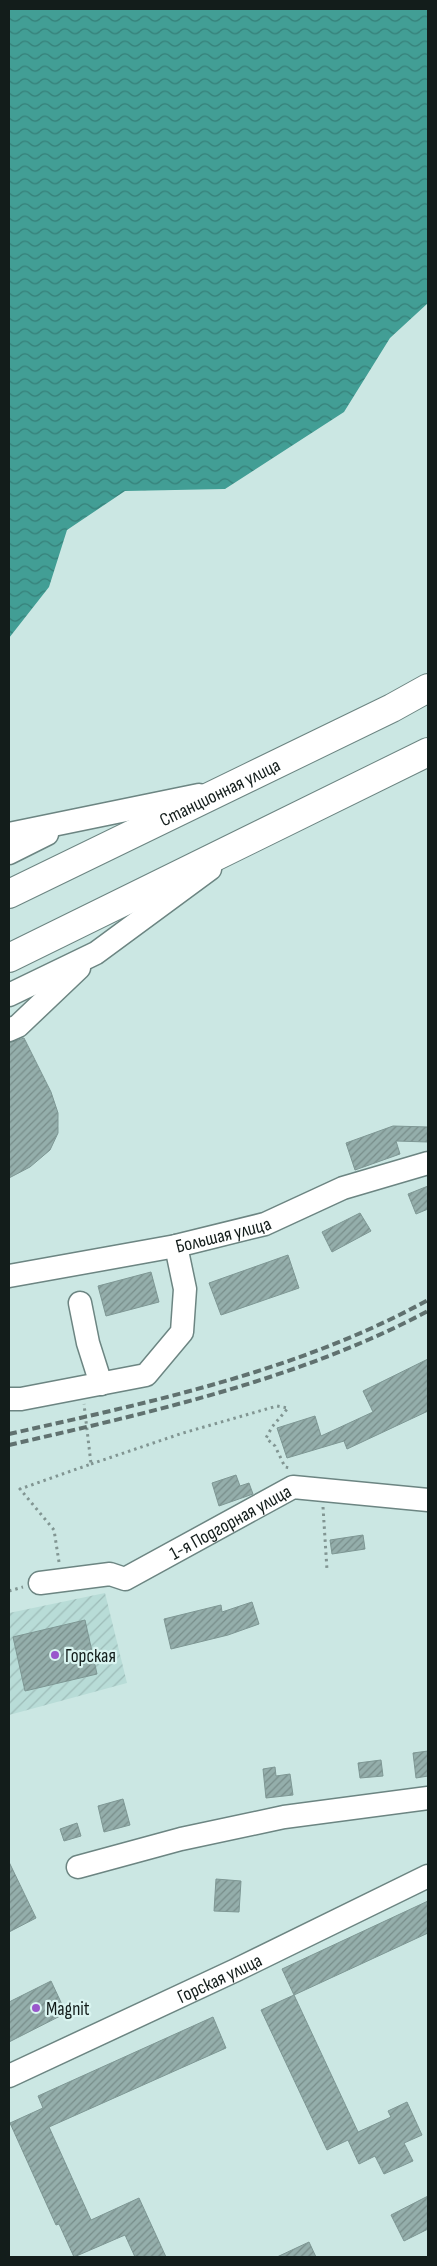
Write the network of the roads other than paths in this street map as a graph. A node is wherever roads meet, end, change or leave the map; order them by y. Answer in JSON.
{"nodes":[{"id":1,"x":428,"y":688,"type":"edge"},
{"id":2,"x":428,"y":752,"type":"edge"},
{"id":3,"x":225,"y":790,"type":"junction"},
{"id":4,"x":78,"y":820,"type":"junction"},
{"id":5,"x":9,"y":834,"type":"edge"},
{"id":6,"x":251,"y":839,"type":"junction"},
{"id":7,"x":9,"y":853,"type":"edge"},
{"id":8,"x":9,"y":894,"type":"edge"},
{"id":9,"x":96,"y":953,"type":"junction"},
{"id":10,"x":9,"y":958,"type":"edge"},
{"id":11,"x":9,"y":995,"type":"edge"},
{"id":12,"x":9,"y":1030,"type":"edge"},
{"id":13,"x":428,"y":1163,"type":"edge"},
{"id":14,"x":176,"y":1246,"type":"junction"},
{"id":15,"x":9,"y":1276,"type":"edge"},
{"id":16,"x":80,"y":1303,"type":"dead end"},
{"id":17,"x":100,"y":1384,"type":"junction"},
{"id":18,"x":9,"y":1399,"type":"edge"},
{"id":19,"x":428,"y":1500,"type":"edge"},
{"id":20,"x":40,"y":1583,"type":"road end"},
{"id":21,"x":428,"y":1798,"type":"edge"},
{"id":22,"x":78,"y":1867,"type":"dead end"},
{"id":23,"x":428,"y":1876,"type":"edge"},
{"id":24,"x":9,"y":2076,"type":"edge"}],
"edges":[{"from":1,"to":3,"type":"main road","name":"Станционная улица"},
{"from":2,"to":6,"type":"main road"},
{"from":3,"to":4,"type":"street"},
{"from":3,"to":8,"type":"main road","name":"Станционная улица"},
{"from":4,"to":5,"type":"street"},
{"from":4,"to":7,"type":"street"},
{"from":6,"to":9,"type":"street"},
{"from":6,"to":10,"type":"main road"},
{"from":9,"to":11,"type":"street"},
{"from":9,"to":12,"type":"street"},
{"from":13,"to":14,"type":"street","name":"Большая улица"},
{"from":14,"to":15,"type":"street","name":"Большая улица"},
{"from":14,"to":17,"type":"street"},
{"from":16,"to":17,"type":"street"},
{"from":17,"to":18,"type":"street"},
{"from":19,"to":20,"type":"street","name":"1-я Подгорная улица"},
{"from":21,"to":22,"type":"street"},
{"from":23,"to":24,"type":"street","name":"Горская улица"}]}
